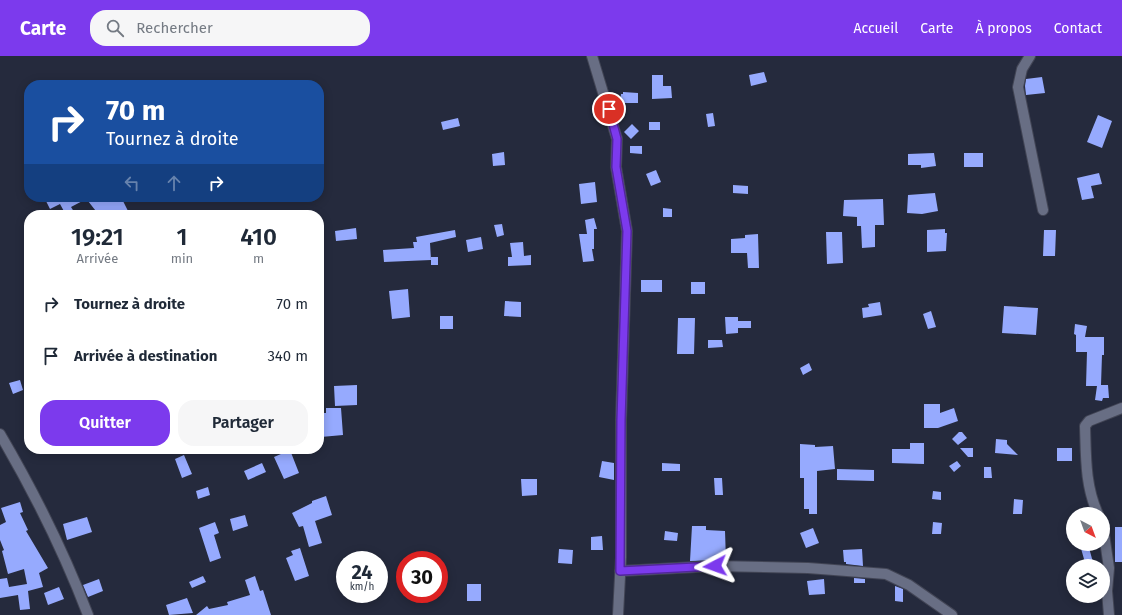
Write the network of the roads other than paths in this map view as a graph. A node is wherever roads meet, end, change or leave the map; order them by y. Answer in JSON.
{"nodes":[{"id":1,"x":592,"y":56,"type":"edge"},
{"id":2,"x":1030,"y":56,"type":"edge"},
{"id":3,"x":1042,"y":210,"type":"dead end"},
{"id":4,"x":1122,"y":408,"type":"edge"},
{"id":5,"x":0,"y":434,"type":"edge"},
{"id":6,"x":1095,"y":507,"type":"edge"},
{"id":7,"x":1107,"y":551,"type":"edge"},
{"id":8,"x":620,"y":571,"type":"junction"},
{"id":9,"x":88,"y":615,"type":"edge"},
{"id":10,"x":618,"y":615,"type":"edge"},
{"id":11,"x":952,"y":615,"type":"edge"},
{"id":12,"x":1109,"y":615,"type":"edge"}],
"edges":[{"from":1,"to":8,"type":"street"},
{"from":2,"to":3,"type":"street"},
{"from":4,"to":6,"type":"street"},
{"from":5,"to":9,"type":"street"},
{"from":7,"to":12,"type":"street"},
{"from":8,"to":10,"type":"street"},
{"from":8,"to":11,"type":"street"}]}
